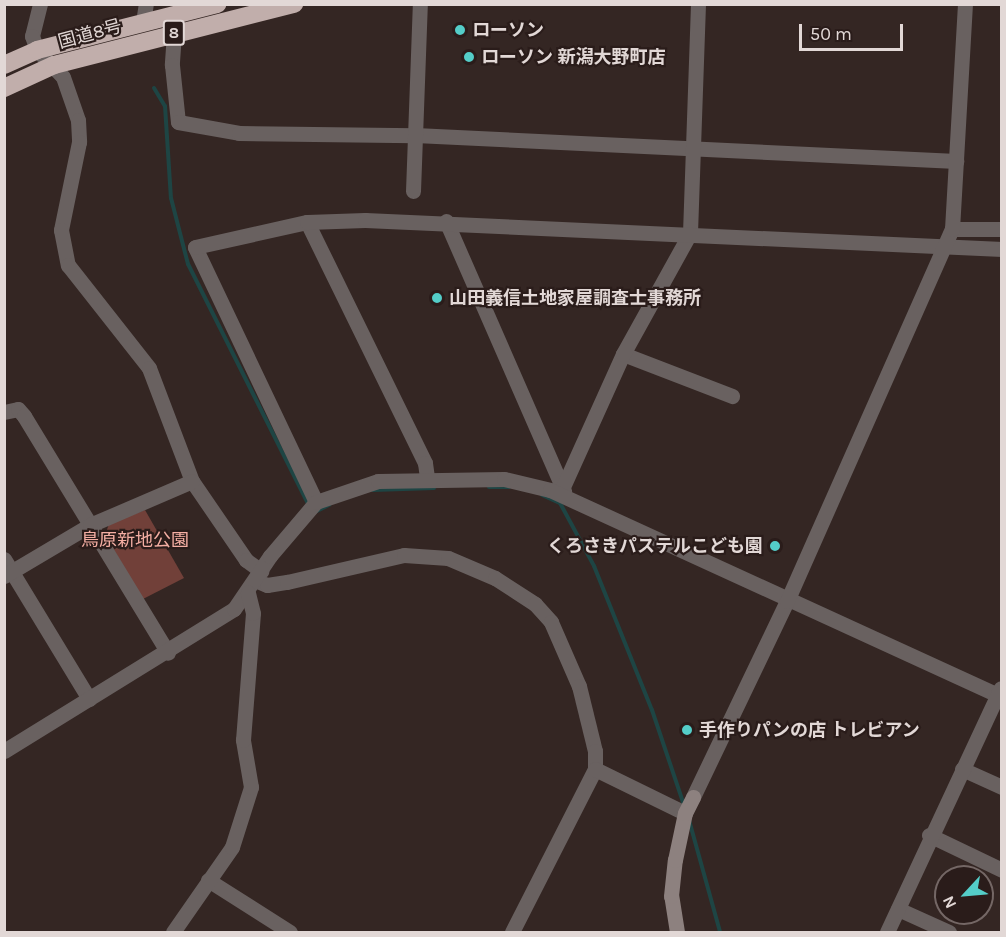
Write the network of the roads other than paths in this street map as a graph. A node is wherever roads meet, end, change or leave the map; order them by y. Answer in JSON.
{"nodes":[{"id":1,"x":40,"y":4,"type":"edge"},
{"id":2,"x":217,"y":4,"type":"edge"},
{"id":3,"x":294,"y":4,"type":"edge"},
{"id":4,"x":420,"y":4,"type":"edge"},
{"id":5,"x":698,"y":4,"type":"edge"},
{"id":6,"x":965,"y":4,"type":"edge"},
{"id":7,"x":145,"y":13,"type":"edge"},
{"id":8,"x":174,"y":33,"type":"junction"},
{"id":9,"x":37,"y":50,"type":"junction"},
{"id":10,"x":4,"y":65,"type":"edge"},
{"id":11,"x":54,"y":65,"type":"junction"},
{"id":12,"x":4,"y":88,"type":"edge"},
{"id":13,"x":415,"y":135,"type":"junction"},
{"id":14,"x":694,"y":150,"type":"junction"},
{"id":15,"x":956,"y":161,"type":"junction"},
{"id":16,"x":413,"y":191,"type":"dead end"},
{"id":17,"x":446,"y":221,"type":"junction"},
{"id":18,"x":307,"y":222,"type":"junction"},
{"id":19,"x":952,"y":229,"type":"junction"},
{"id":20,"x":1002,"y":229,"type":"edge"},
{"id":21,"x":690,"y":233,"type":"junction"},
{"id":22,"x":946,"y":247,"type":"junction"},
{"id":23,"x":1002,"y":249,"type":"edge"},
{"id":24,"x":622,"y":354,"type":"junction"},
{"id":25,"x":732,"y":396,"type":"dead end"},
{"id":26,"x":4,"y":412,"type":"edge"},
{"id":27,"x":427,"y":478,"type":"junction"},
{"id":28,"x":192,"y":481,"type":"junction"},
{"id":29,"x":564,"y":492,"type":"junction"},
{"id":30,"x":316,"y":502,"type":"junction"},
{"id":31,"x":90,"y":525,"type":"junction"},
{"id":32,"x":7,"y":569,"type":"edge"},
{"id":33,"x":255,"y":581,"type":"junction"},
{"id":34,"x":787,"y":601,"type":"junction"},
{"id":35,"x":168,"y":653,"type":"junction"},
{"id":36,"x":1000,"y":693,"type":"edge"},
{"id":37,"x":89,"y":699,"type":"junction"},
{"id":38,"x":6,"y":744,"type":"edge"},
{"id":39,"x":595,"y":769,"type":"junction"},
{"id":40,"x":962,"y":769,"type":"junction"},
{"id":41,"x":1002,"y":787,"type":"edge"},
{"id":42,"x":685,"y":813,"type":"junction"},
{"id":43,"x":929,"y":835,"type":"junction"},
{"id":44,"x":1002,"y":870,"type":"edge"},
{"id":45,"x":208,"y":880,"type":"junction"},
{"id":46,"x":898,"y":909,"type":"junction"},
{"id":47,"x":287,"y":932,"type":"edge"},
{"id":48,"x":172,"y":933,"type":"edge"},
{"id":49,"x":512,"y":933,"type":"edge"},
{"id":50,"x":677,"y":933,"type":"edge"},
{"id":51,"x":887,"y":933,"type":"edge"},
{"id":52,"x":949,"y":933,"type":"edge"}],
"edges":[{"from":1,"to":9,"type":"street"},
{"from":2,"to":7,"type":"highway","name":"国道8号","number":"8"},
{"from":3,"to":8,"type":"highway","name":"国道8号","number":"8"},
{"from":4,"to":13,"type":"street"},
{"from":5,"to":14,"type":"street"},
{"from":6,"to":15,"type":"street"},
{"from":7,"to":9,"type":"highway","name":"国道8号","number":"8"},
{"from":8,"to":11,"type":"highway","name":"国道8号","number":"8"},
{"from":8,"to":13,"type":"street"},
{"from":9,"to":10,"type":"highway","name":"国道8号","number":"8"},
{"from":9,"to":11,"type":"street"},
{"from":11,"to":12,"type":"highway","name":"国道8号","number":"8"},
{"from":11,"to":28,"type":"street"},
{"from":13,"to":14,"type":"street"},
{"from":13,"to":16,"type":"street"},
{"from":14,"to":15,"type":"street"},
{"from":14,"to":21,"type":"street"},
{"from":15,"to":19,"type":"street"},
{"from":17,"to":18,"type":"street"},
{"from":17,"to":21,"type":"street"},
{"from":17,"to":29,"type":"street"},
{"from":18,"to":27,"type":"street"},
{"from":18,"to":30,"type":"street"},
{"from":19,"to":20,"type":"street"},
{"from":19,"to":22,"type":"street"},
{"from":21,"to":22,"type":"street"},
{"from":21,"to":24,"type":"street"},
{"from":22,"to":23,"type":"street"},
{"from":22,"to":34,"type":"street"},
{"from":24,"to":25,"type":"street"},
{"from":24,"to":29,"type":"street"},
{"from":26,"to":31,"type":"street"},
{"from":27,"to":29,"type":"street"},
{"from":27,"to":30,"type":"street"},
{"from":28,"to":31,"type":"street"},
{"from":28,"to":33,"type":"street"},
{"from":29,"to":34,"type":"street"},
{"from":30,"to":33,"type":"street"},
{"from":31,"to":32,"type":"street"},
{"from":31,"to":35,"type":"street"},
{"from":32,"to":37,"type":"street"},
{"from":33,"to":35,"type":"street"},
{"from":33,"to":39,"type":"street"},
{"from":33,"to":45,"type":"street"},
{"from":34,"to":36,"type":"street"},
{"from":34,"to":42,"type":"street"},
{"from":35,"to":37,"type":"street"},
{"from":36,"to":40,"type":"street"},
{"from":37,"to":38,"type":"street"},
{"from":39,"to":42,"type":"street"},
{"from":39,"to":49,"type":"street"},
{"from":40,"to":41,"type":"street"},
{"from":40,"to":43,"type":"street"},
{"from":42,"to":50,"type":"street"},
{"from":43,"to":44,"type":"street"},
{"from":43,"to":46,"type":"street"},
{"from":45,"to":47,"type":"street"},
{"from":45,"to":48,"type":"street"},
{"from":46,"to":51,"type":"street"},
{"from":46,"to":52,"type":"street"}]}
